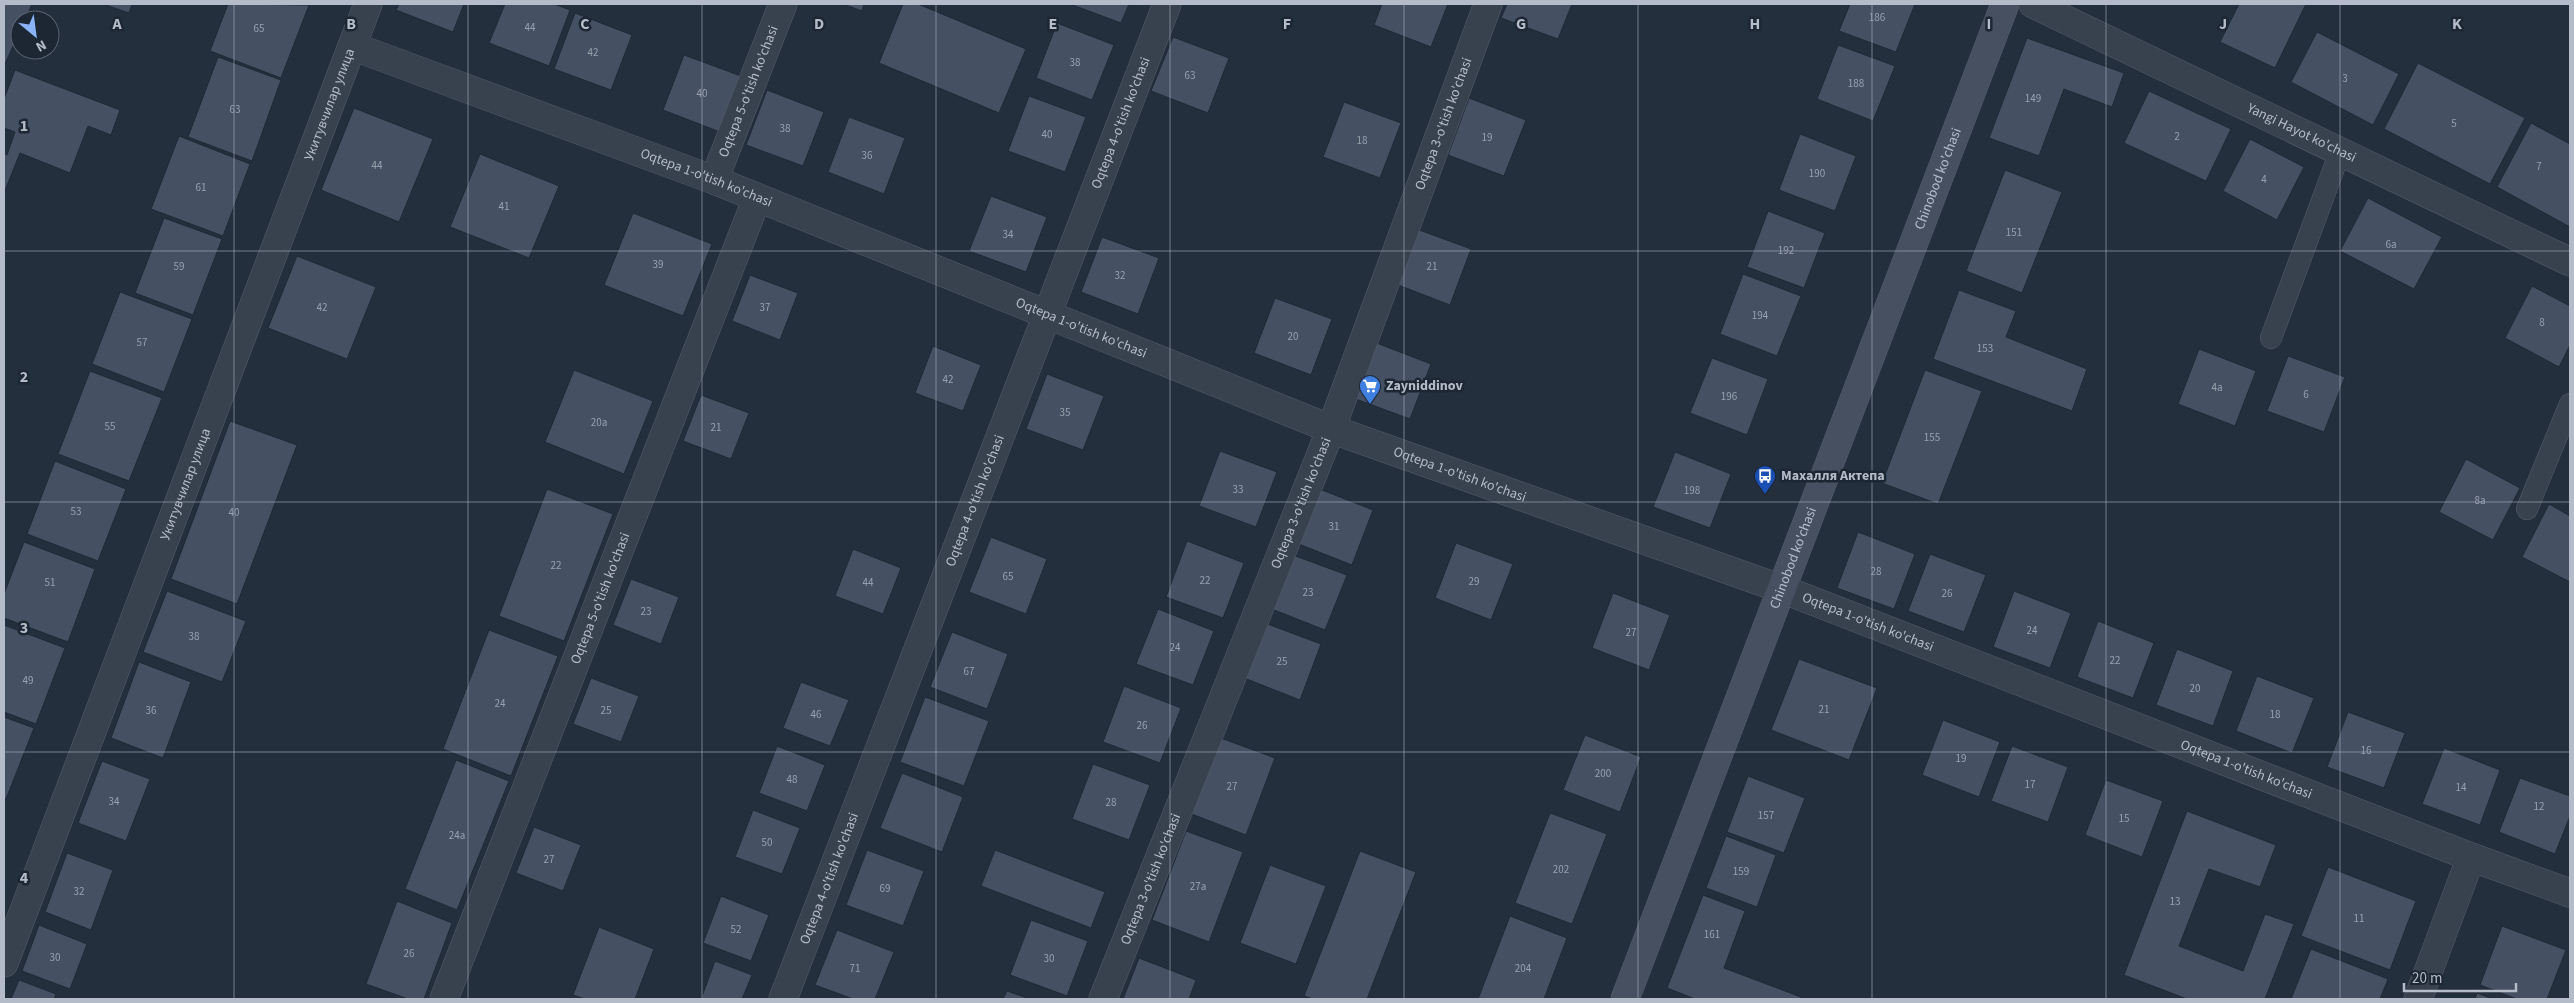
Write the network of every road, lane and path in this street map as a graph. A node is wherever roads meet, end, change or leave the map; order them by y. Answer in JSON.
{"nodes":[{"id":1,"x":368,"y":4,"type":"edge"},
{"id":2,"x":783,"y":4,"type":"edge"},
{"id":3,"x":1167,"y":4,"type":"edge"},
{"id":4,"x":1488,"y":4,"type":"edge"},
{"id":5,"x":2005,"y":4,"type":"edge"},
{"id":6,"x":2033,"y":4,"type":"edge"},
{"id":7,"x":352,"y":46,"type":"junction"},
{"id":8,"x":2340,"y":152,"type":"junction"},
{"id":9,"x":714,"y":180,"type":"junction"},
{"id":10,"x":757,"y":198,"type":"junction"},
{"id":11,"x":2570,"y":262,"type":"edge"},
{"id":12,"x":1046,"y":314,"type":"junction"},
{"id":13,"x":2271,"y":338,"type":"dead end"},
{"id":14,"x":2570,"y":404,"type":"edge"},
{"id":15,"x":1331,"y":429,"type":"junction"},
{"id":16,"x":2527,"y":510,"type":"dead end"},
{"id":17,"x":1782,"y":589,"type":"junction"},
{"id":18,"x":2471,"y":857,"type":"junction"},
{"id":19,"x":2570,"y":893,"type":"edge"},
{"id":20,"x":4,"y":963,"type":"edge"},
{"id":21,"x":444,"y":999,"type":"edge"},
{"id":22,"x":783,"y":999,"type":"edge"},
{"id":23,"x":1103,"y":999,"type":"edge"},
{"id":24,"x":1626,"y":999,"type":"edge"},
{"id":25,"x":2418,"y":999,"type":"edge"}],
"edges":[{"from":1,"to":7,"type":"street","name":"Укитувчилар улица"},
{"from":2,"to":9,"type":"street","name":"Oqtepa 5-o'tish ko'chasi"},
{"from":3,"to":12,"type":"street","name":"Oqtepa 4-o'tish ko'chasi"},
{"from":4,"to":15,"type":"street","name":"Oqtepa 3-o'tish ko'chasi"},
{"from":5,"to":17,"type":"street","name":"Chinobod ko'chasi"},
{"from":6,"to":8,"type":"street","name":"Yangi Hayot ko'chasi"},
{"from":7,"to":9,"type":"street","name":"Oqtepa 1-o'tish ko'chasi"},
{"from":7,"to":20,"type":"street","name":"Укитувчилар улица"},
{"from":8,"to":11,"type":"street","name":"Yangi Hayot ko'chasi"},
{"from":8,"to":13,"type":"lane"},
{"from":9,"to":10,"type":"street","name":"Oqtepa 1-o'tish ko'chasi"},
{"from":10,"to":12,"type":"street","name":"Oqtepa 1-o'tish ko'chasi"},
{"from":10,"to":21,"type":"street","name":"Oqtepa 5-o'tish ko'chasi"},
{"from":12,"to":15,"type":"street","name":"Oqtepa 1-o'tish ko'chasi"},
{"from":12,"to":22,"type":"street","name":"Oqtepa 4-o'tish ko'chasi"},
{"from":14,"to":16,"type":"lane"},
{"from":15,"to":17,"type":"street","name":"Oqtepa 1-o'tish ko'chasi"},
{"from":15,"to":23,"type":"street","name":"Oqtepa 3-o'tish ko'chasi"},
{"from":17,"to":18,"type":"street","name":"Oqtepa 1-o'tish ko'chasi"},
{"from":17,"to":24,"type":"street","name":"Chinobod ko'chasi"},
{"from":18,"to":19,"type":"street","name":"Oqtepa 1-o'tish ko'chasi"},
{"from":18,"to":25,"type":"street"}]}
